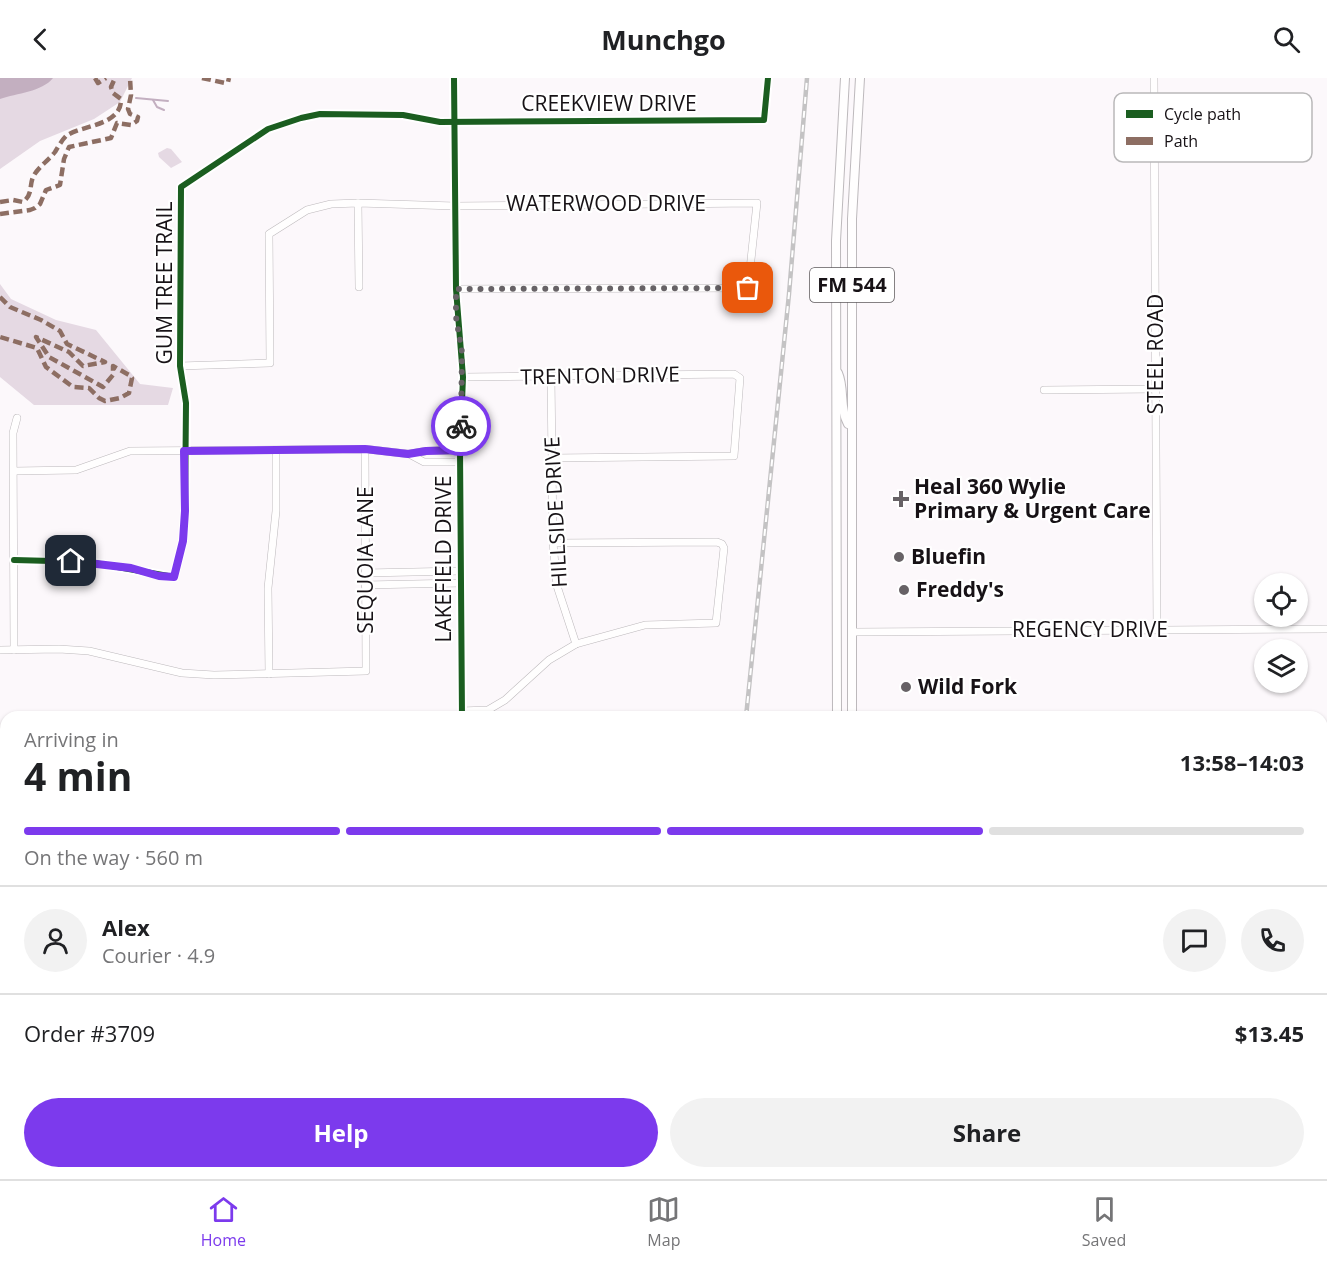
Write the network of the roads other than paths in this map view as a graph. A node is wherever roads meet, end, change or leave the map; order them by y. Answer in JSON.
{"nodes":[{"id":1,"x":454,"y":78,"type":"edge"},
{"id":2,"x":768,"y":78,"type":"edge"},
{"id":3,"x":845,"y":78,"type":"edge"},
{"id":4,"x":850,"y":78,"type":"edge"},
{"id":5,"x":860,"y":78,"type":"edge"},
{"id":6,"x":1154,"y":78,"type":"edge"},
{"id":7,"x":1154,"y":93,"type":"edge"},
{"id":8,"x":858,"y":105,"type":"junction"},
{"id":9,"x":454,"y":121,"type":"junction"},
{"id":10,"x":1155,"y":162,"type":"edge"},
{"id":11,"x":181,"y":187,"type":"joint"},
{"id":12,"x":358,"y":203,"type":"junction"},
{"id":13,"x":455,"y":206,"type":"junction"},
{"id":14,"x":359,"y":287,"type":"dead end"},
{"id":15,"x":456,"y":289,"type":"junction"},
{"id":16,"x":180,"y":366,"type":"junction"},
{"id":17,"x":836,"y":370,"type":"junction"},
{"id":18,"x":463,"y":377,"type":"junction"},
{"id":19,"x":551,"y":377,"type":"junction"},
{"id":20,"x":1156,"y":389,"type":"junction"},
{"id":21,"x":1044,"y":390,"type":"dead end"},
{"id":22,"x":17,"y":418,"type":"dead end"},
{"id":23,"x":852,"y":425,"type":"junction"},
{"id":24,"x":365,"y":449,"type":"junction"},
{"id":25,"x":460,"y":450,"type":"junction"},
{"id":26,"x":184,"y":451,"type":"junction"},
{"id":27,"x":276,"y":451,"type":"junction"},
{"id":28,"x":408,"y":454,"type":"junction"},
{"id":29,"x":552,"y":458,"type":"junction"},
{"id":30,"x":461,"y":462,"type":"junction"},
{"id":31,"x":14,"y":471,"type":"junction"},
{"id":32,"x":553,"y":543,"type":"junction"},
{"id":33,"x":836,"y":546,"type":"junction"},
{"id":34,"x":853,"y":546,"type":"junction"},
{"id":35,"x":14,"y":560,"type":"junction"},
{"id":36,"x":461,"y":571,"type":"junction"},
{"id":37,"x":365,"y":573,"type":"junction"},
{"id":38,"x":461,"y":583,"type":"junction"},
{"id":39,"x":365,"y":585,"type":"junction"},
{"id":40,"x":1327,"y":629,"type":"edge"},
{"id":41,"x":1157,"y":630,"type":"junction"},
{"id":42,"x":853,"y":632,"type":"junction"},
{"id":43,"x":576,"y":644,"type":"junction"},
{"id":44,"x":0,"y":650,"type":"edge"},
{"id":45,"x":14,"y":650,"type":"junction"},
{"id":46,"x":269,"y":674,"type":"junction"},
{"id":47,"x":461,"y":711,"type":"edge"},
{"id":48,"x":481,"y":711,"type":"edge"},
{"id":49,"x":837,"y":711,"type":"edge"},
{"id":50,"x":852,"y":711,"type":"edge"}],
"edges":[{"from":1,"to":9,"type":"street","name":"LAKEFIELD DRIVE"},
{"from":2,"to":9,"type":"street","name":"CREEKVIEW DRIVE"},
{"from":3,"to":17,"type":"main road","name":"FM 544","number":"FM 544"},
{"from":4,"to":8,"type":"main road"},
{"from":5,"to":8,"type":"main road","name":"FM 544","number":"FM 544"},
{"from":6,"to":7,"type":"street","name":"STEEL ROAD"},
{"from":8,"to":23,"type":"main road","name":"FM 544","number":"FM 544"},
{"from":9,"to":11,"type":"street","name":"CREEKVIEW DRIVE"},
{"from":9,"to":13,"type":"street","name":"LAKEFIELD DRIVE"},
{"from":10,"to":20,"type":"street","name":"STEEL ROAD"},
{"from":11,"to":16,"type":"street","name":"GUM TREE TRAIL"},
{"from":12,"to":13,"type":"street","name":"WATERWOOD DRIVE"},
{"from":12,"to":14,"type":"street"},
{"from":12,"to":16,"type":"street","name":"WATERWOOD DRIVE"},
{"from":13,"to":15,"type":"street","name":"LAKEFIELD DRIVE"},
{"from":13,"to":15,"type":"street","name":"WATERWOOD DRIVE"},
{"from":15,"to":18,"type":"street","name":"LAKEFIELD DRIVE"},
{"from":16,"to":26,"type":"street","name":"GUM TREE TRAIL"},
{"from":17,"to":23,"type":"main road"},
{"from":17,"to":33,"type":"main road","name":"FM 544","number":"FM 544"},
{"from":18,"to":19,"type":"street","name":"TRENTON DRIVE"},
{"from":18,"to":25,"type":"street","name":"LAKEFIELD DRIVE"},
{"from":19,"to":29,"type":"street","name":"HILLSIDE DRIVE"},
{"from":19,"to":29,"type":"street","name":"TRENTON DRIVE"},
{"from":20,"to":21,"type":"street"},
{"from":20,"to":41,"type":"street","name":"STEEL ROAD"},
{"from":22,"to":31,"type":"street"},
{"from":23,"to":34,"type":"main road","name":"FM 544","number":"FM 544"},
{"from":24,"to":27,"type":"street"},
{"from":24,"to":28,"type":"street"},
{"from":24,"to":37,"type":"street","name":"SEQUOIA LANE"},
{"from":25,"to":28,"type":"street"},
{"from":25,"to":30,"type":"street","name":"LAKEFIELD DRIVE"},
{"from":26,"to":27,"type":"street"},
{"from":26,"to":31,"type":"street"},
{"from":26,"to":35,"type":"street","name":"GUM TREE TRAIL"},
{"from":27,"to":46,"type":"street"},
{"from":28,"to":30,"type":"street"},
{"from":29,"to":32,"type":"street","name":"HILLSIDE DRIVE"},
{"from":30,"to":36,"type":"street","name":"LAKEFIELD DRIVE"},
{"from":31,"to":35,"type":"street"},
{"from":32,"to":43,"type":"street","name":"HILLSIDE DRIVE"},
{"from":32,"to":43,"type":"street"},
{"from":33,"to":34,"type":"main road"},
{"from":33,"to":49,"type":"main road","name":"FM 544","number":"FM 544"},
{"from":34,"to":42,"type":"main road","name":"FM 544","number":"FM 544"},
{"from":35,"to":45,"type":"street"},
{"from":36,"to":37,"type":"street"},
{"from":36,"to":38,"type":"street","name":"LAKEFIELD DRIVE"},
{"from":37,"to":39,"type":"street","name":"SEQUOIA LANE"},
{"from":38,"to":39,"type":"street"},
{"from":38,"to":47,"type":"street","name":"LAKEFIELD DRIVE"},
{"from":39,"to":46,"type":"street","name":"SEQUOIA LANE"},
{"from":40,"to":41,"type":"street","name":"REGENCY DRIVE"},
{"from":41,"to":42,"type":"street","name":"REGENCY DRIVE"},
{"from":42,"to":50,"type":"main road","name":"FM 544","number":"FM 544"},
{"from":43,"to":48,"type":"street"},
{"from":44,"to":45,"type":"street"},
{"from":45,"to":46,"type":"street"}]}
